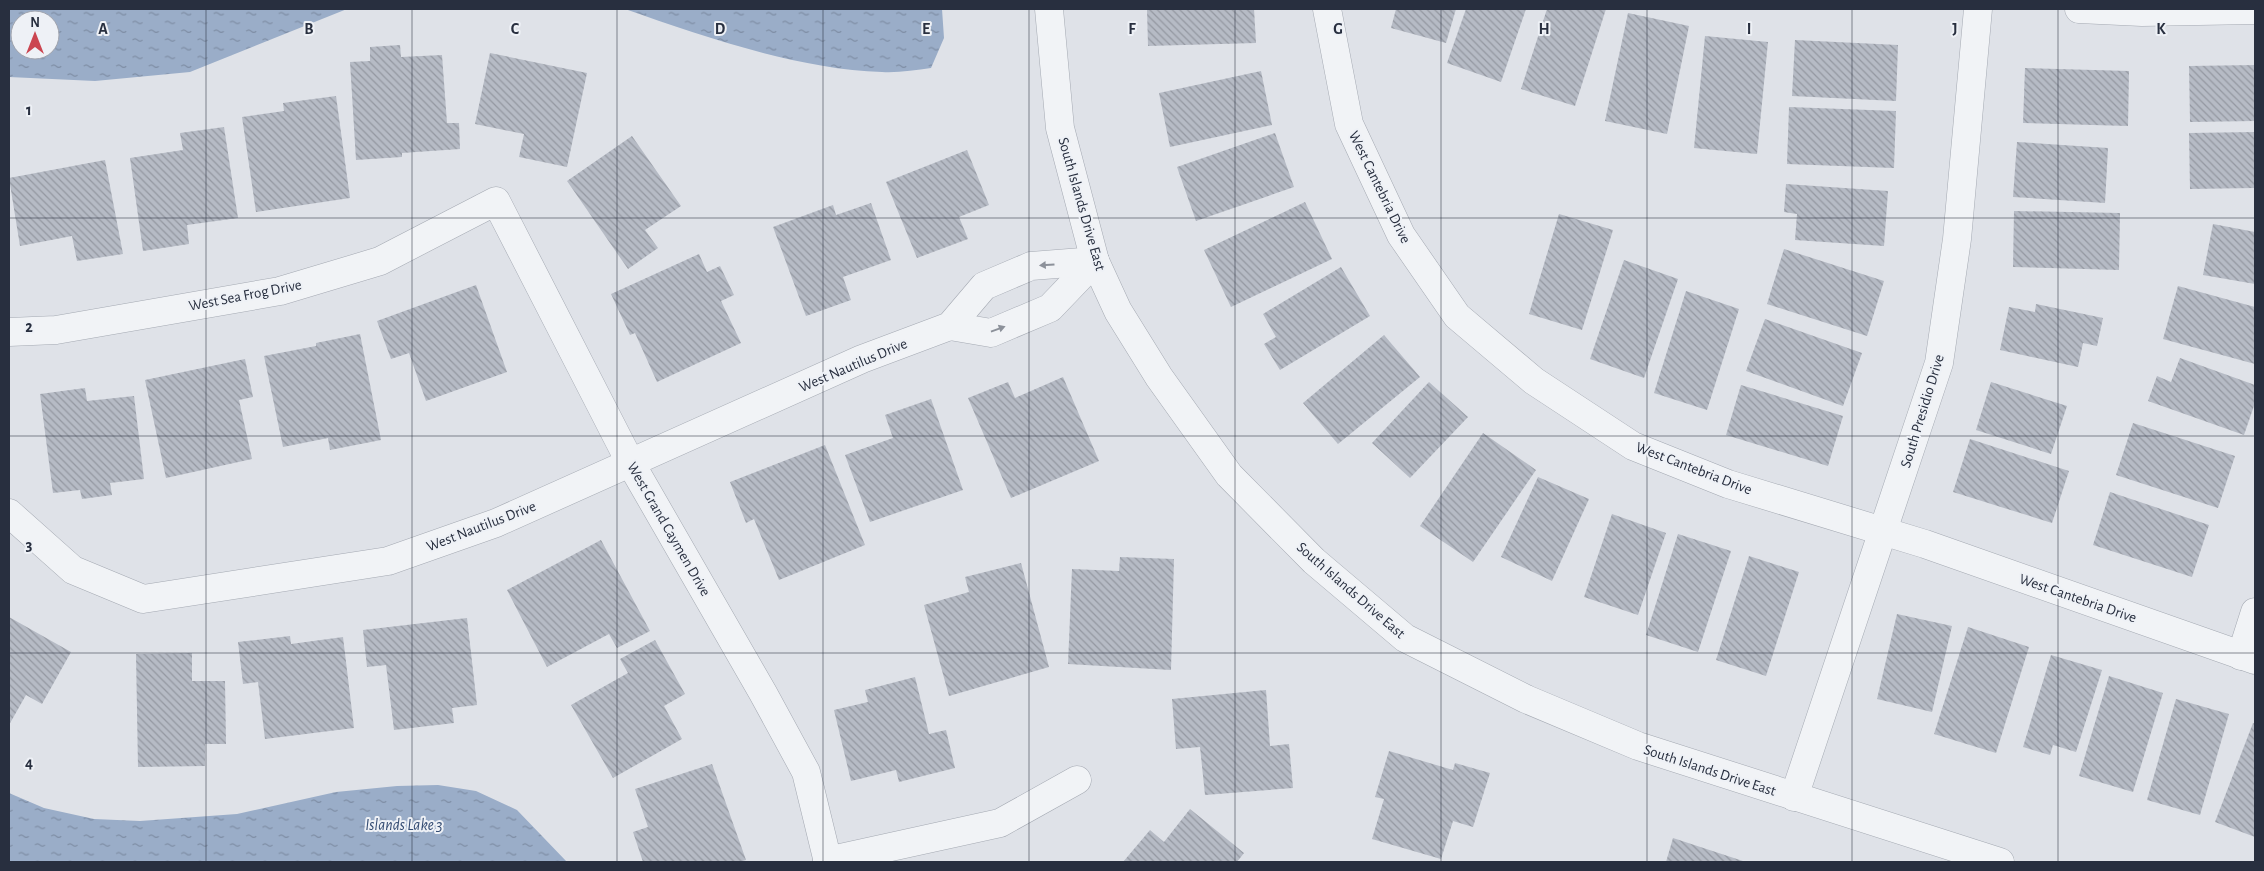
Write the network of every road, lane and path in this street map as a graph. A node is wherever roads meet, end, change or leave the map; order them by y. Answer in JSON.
{"nodes":[{"id":1,"x":1049,"y":9,"type":"edge"},
{"id":2,"x":1327,"y":9,"type":"edge"},
{"id":3,"x":1978,"y":9,"type":"edge"},
{"id":4,"x":2079,"y":9,"type":"edge"},
{"id":5,"x":2255,"y":10,"type":"edge"},
{"id":6,"x":496,"y":201,"type":"joint"},
{"id":7,"x":1096,"y":261,"type":"junction"},
{"id":8,"x":950,"y":326,"type":"junction"},
{"id":9,"x":9,"y":332,"type":"edge"},
{"id":10,"x":630,"y":462,"type":"junction"},
{"id":11,"x":9,"y":513,"type":"edge"},
{"id":12,"x":1883,"y":531,"type":"junction"},
{"id":13,"x":2255,"y":612,"type":"edge"},
{"id":14,"x":2248,"y":658,"type":"edge"},
{"id":15,"x":1077,"y":780,"type":"dead end"},
{"id":16,"x":1794,"y":797,"type":"junction"},
{"id":17,"x":827,"y":862,"type":"edge"},
{"id":18,"x":2000,"y":862,"type":"edge"}],
"edges":[{"from":1,"to":7,"type":"street","name":"South Islands Drive East"},
{"from":2,"to":12,"type":"street","name":"West Cantebria Drive"},
{"from":3,"to":12,"type":"street","name":"South Presidio Drive"},
{"from":4,"to":5,"type":"street"},
{"from":6,"to":9,"type":"street","name":"West Sea Frog Drive"},
{"from":6,"to":10,"type":"street","name":"West Grand Caymen Drive"},
{"from":7,"to":8,"type":"street","name":"West Nautilus Drive","one_way":true},
{"from":8,"to":7,"type":"street","name":"West Nautilus Drive","one_way":true},
{"from":7,"to":16,"type":"street","name":"South Islands Drive East"},
{"from":8,"to":10,"type":"street","name":"West Nautilus Drive"},
{"from":10,"to":11,"type":"street","name":"West Nautilus Drive"},
{"from":10,"to":17,"type":"street","name":"West Grand Caymen Drive"},
{"from":12,"to":14,"type":"street","name":"West Cantebria Drive"},
{"from":12,"to":16,"type":"street","name":"South Presidio Drive"},
{"from":13,"to":14,"type":"street"},
{"from":15,"to":17,"type":"street"},
{"from":16,"to":18,"type":"street","name":"South Islands Drive East"}]}
